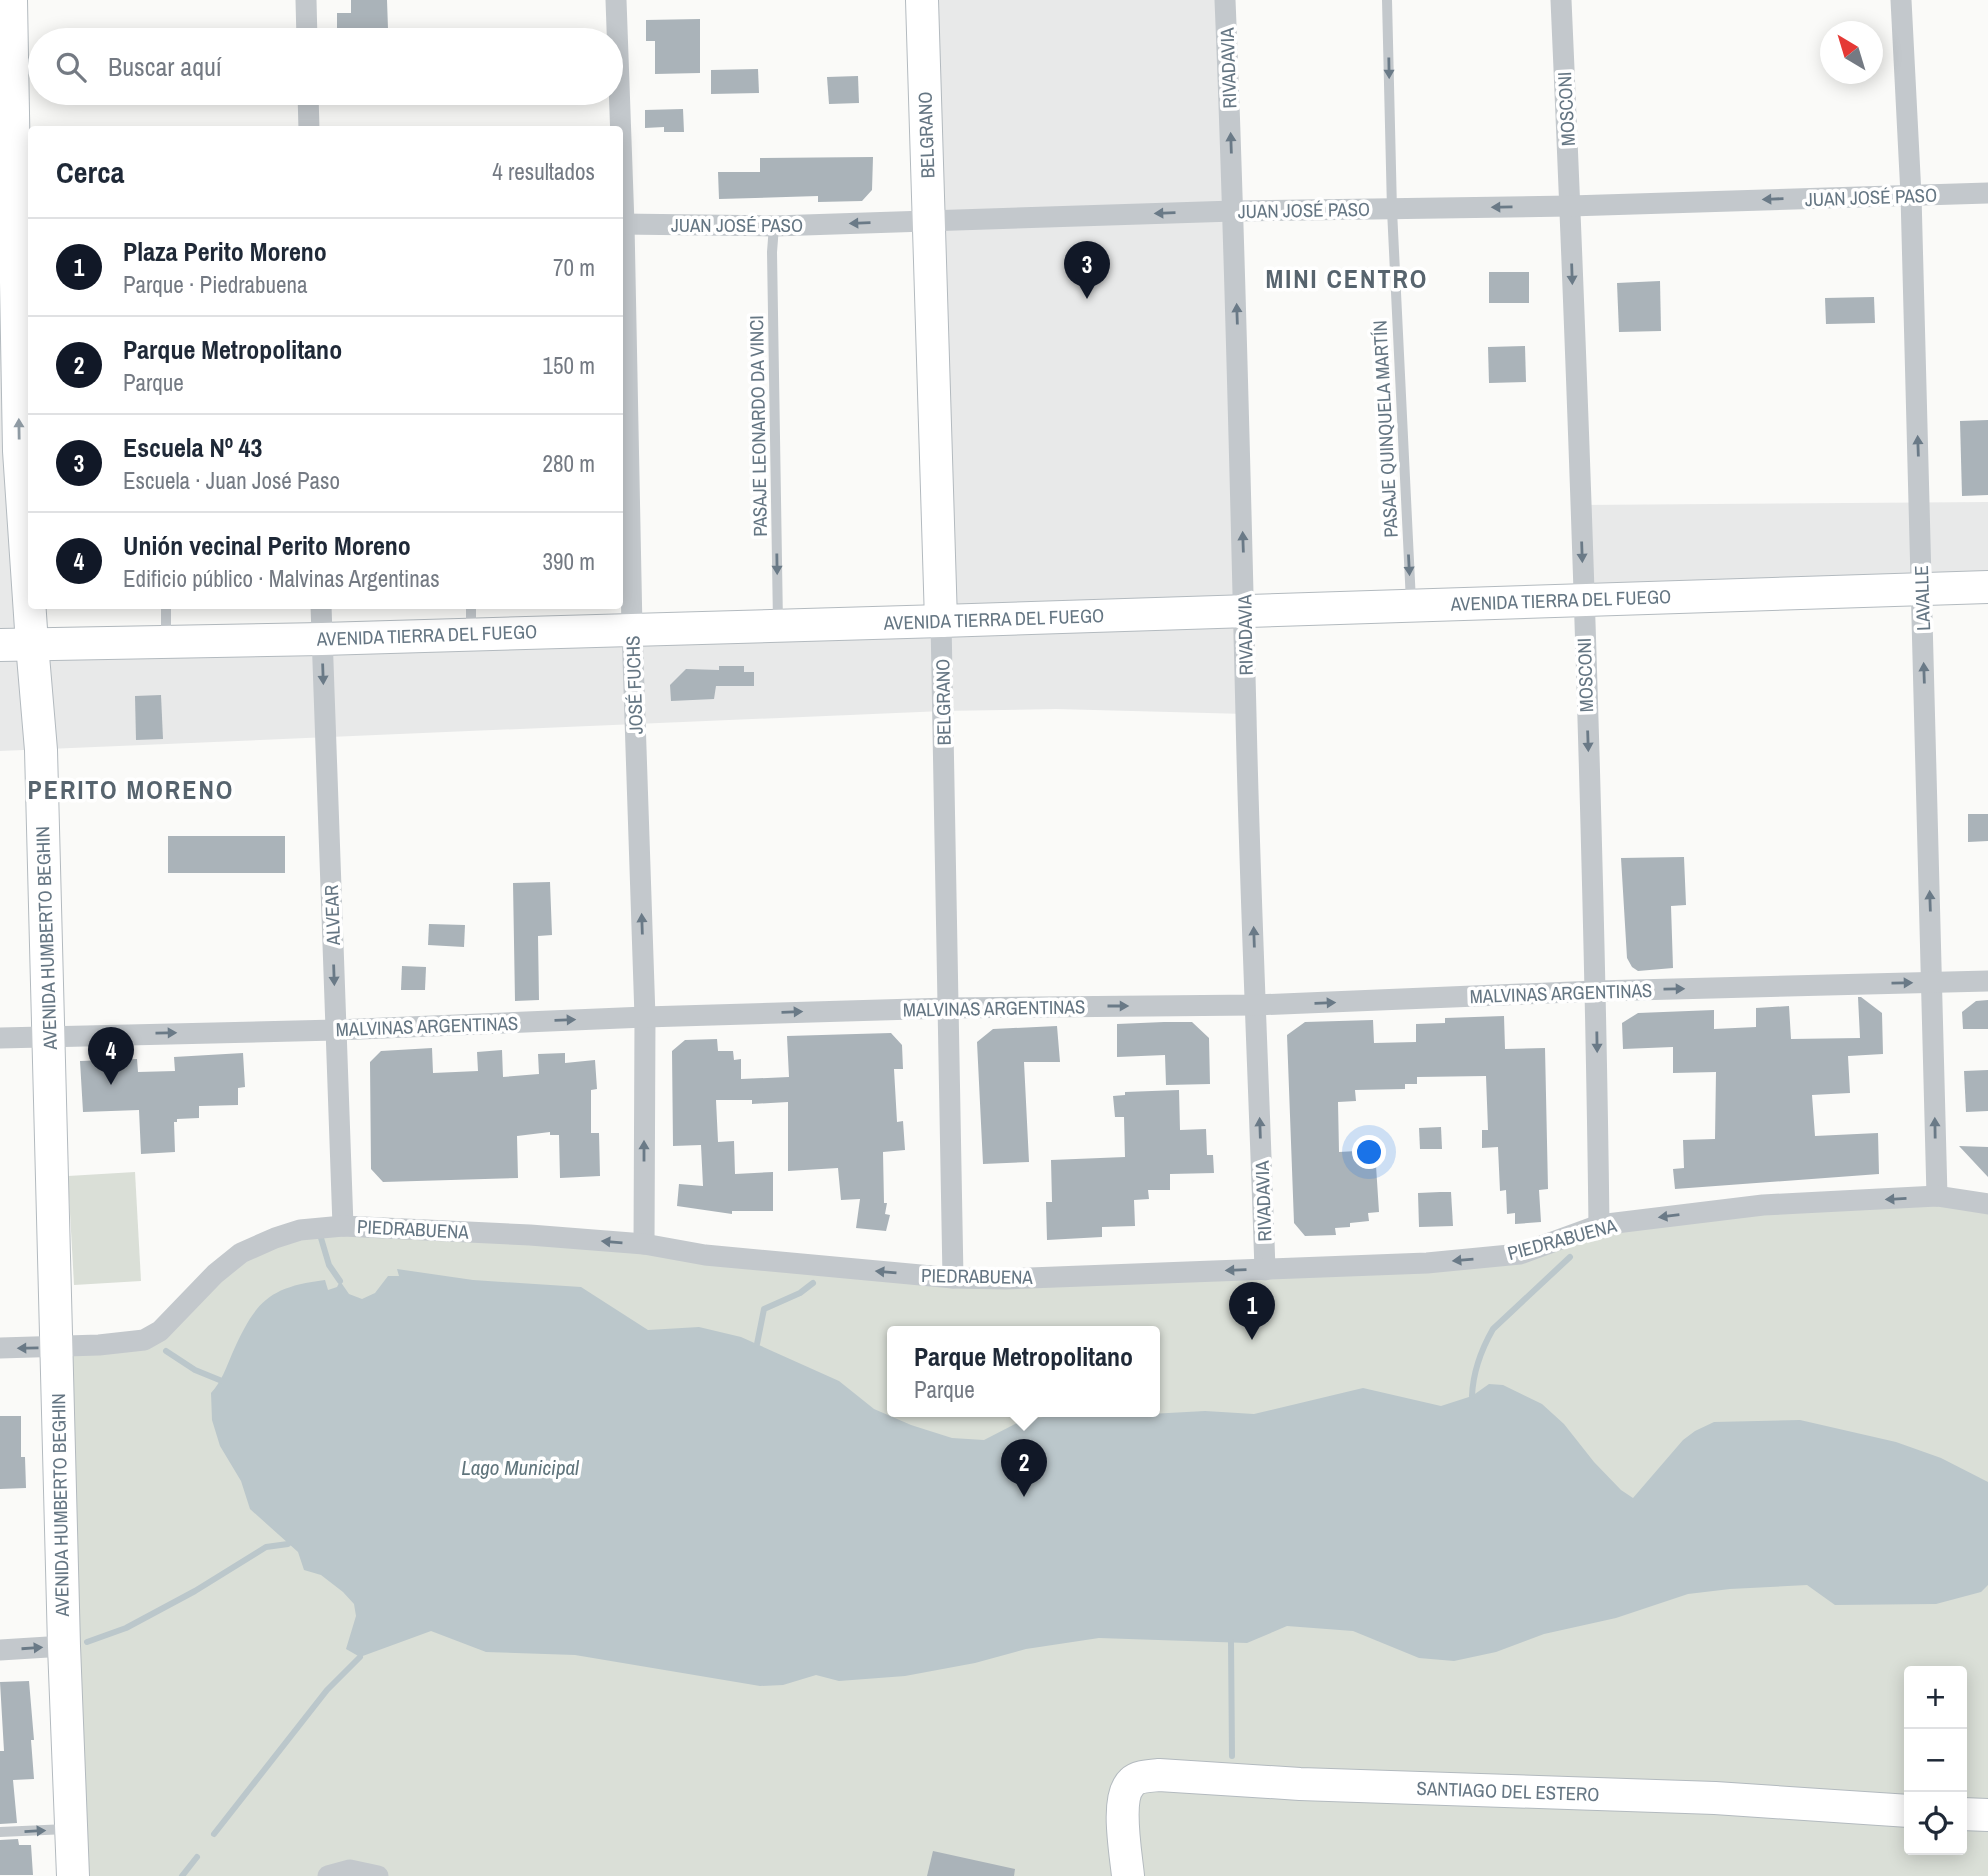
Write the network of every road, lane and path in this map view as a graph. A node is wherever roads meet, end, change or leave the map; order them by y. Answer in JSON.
{"nodes":[{"id":1,"x":11,"y":0,"type":"edge"},
{"id":2,"x":306,"y":0,"type":"edge"},
{"id":3,"x":616,"y":0,"type":"edge"},
{"id":4,"x":922,"y":0,"type":"edge"},
{"id":5,"x":1225,"y":0,"type":"edge"},
{"id":6,"x":1387,"y":0,"type":"edge"},
{"id":7,"x":1561,"y":0,"type":"edge"},
{"id":8,"x":1901,"y":0,"type":"edge"},
{"id":9,"x":307,"y":28,"type":"edge"},
{"id":10,"x":617,"y":28,"type":"edge"},
{"id":11,"x":308,"y":105,"type":"edge"},
{"id":12,"x":619,"y":105,"type":"edge"},
{"id":13,"x":309,"y":126,"type":"edge"},
{"id":14,"x":619,"y":126,"type":"edge"},
{"id":15,"x":1988,"y":193,"type":"edge"},
{"id":16,"x":1911,"y":195,"type":"junction"},
{"id":17,"x":1570,"y":206,"type":"junction"},
{"id":18,"x":1392,"y":209,"type":"junction"},
{"id":19,"x":1234,"y":211,"type":"junction"},
{"id":20,"x":929,"y":221,"type":"junction"},
{"id":21,"x":623,"y":224,"type":"edge"},
{"id":22,"x":774,"y":226,"type":"junction"},
{"id":23,"x":15,"y":238,"type":"edge"},
{"id":24,"x":623,"y":264,"type":"edge"},
{"id":25,"x":28,"y":585,"type":"edge"},
{"id":26,"x":1988,"y":587,"type":"edge"},
{"id":27,"x":1922,"y":589,"type":"junction"},
{"id":28,"x":1583,"y":600,"type":"junction"},
{"id":29,"x":1411,"y":604,"type":"junction"},
{"id":30,"x":30,"y":609,"type":"edge"},
{"id":31,"x":166,"y":609,"type":"edge"},
{"id":32,"x":321,"y":609,"type":"edge"},
{"id":33,"x":1245,"y":610,"type":"junction"},
{"id":34,"x":471,"y":620,"type":"edge"},
{"id":35,"x":941,"y":621,"type":"junction"},
{"id":36,"x":778,"y":626,"type":"junction"},
{"id":37,"x":632,"y":629,"type":"junction"},
{"id":38,"x":322,"y":639,"type":"junction"},
{"id":39,"x":166,"y":642,"type":"junction"},
{"id":40,"x":32,"y":644,"type":"junction"},
{"id":41,"x":0,"y":645,"type":"edge"},
{"id":42,"x":1988,"y":981,"type":"edge"},
{"id":43,"x":1932,"y":983,"type":"junction"},
{"id":44,"x":1596,"y":991,"type":"junction"},
{"id":45,"x":1256,"y":1005,"type":"junction"},
{"id":46,"x":948,"y":1008,"type":"junction"},
{"id":47,"x":645,"y":1017,"type":"junction"},
{"id":48,"x":336,"y":1030,"type":"junction"},
{"id":49,"x":49,"y":1036,"type":"junction"},
{"id":50,"x":0,"y":1038,"type":"edge"},
{"id":51,"x":1937,"y":1196,"type":"junction"},
{"id":52,"x":1988,"y":1204,"type":"edge"},
{"id":53,"x":1599,"y":1225,"type":"junction"},
{"id":54,"x":343,"y":1226,"type":"junction"},
{"id":55,"x":643,"y":1244,"type":"junction"},
{"id":56,"x":1265,"y":1269,"type":"junction"},
{"id":57,"x":953,"y":1278,"type":"junction"},
{"id":58,"x":57,"y":1347,"type":"junction"},
{"id":59,"x":0,"y":1348,"type":"edge"},
{"id":60,"x":64,"y":1646,"type":"junction"},
{"id":61,"x":0,"y":1650,"type":"edge"},
{"id":62,"x":1904,"y":1811,"type":"edge"},
{"id":63,"x":1967,"y":1814,"type":"edge"},
{"id":64,"x":1988,"y":1815,"type":"edge"},
{"id":65,"x":71,"y":1829,"type":"junction"},
{"id":66,"x":0,"y":1832,"type":"edge"},
{"id":67,"x":73,"y":1876,"type":"edge"},
{"id":68,"x":328,"y":1876,"type":"edge"},
{"id":69,"x":378,"y":1876,"type":"edge"},
{"id":70,"x":1128,"y":1876,"type":"edge"}],
"edges":[{"from":1,"to":23,"type":"street","name":"AVENIDA HUMBERTO BEGHIN"},
{"from":2,"to":9,"type":"street"},
{"from":3,"to":10,"type":"street","name":"JOSÉ FUCHS"},
{"from":4,"to":20,"type":"street","name":"BELGRANO"},
{"from":19,"to":5,"type":"street","name":"RIVADAVIA","one_way":true},
{"from":6,"to":18,"type":"lane","name":"PASAJE QUINQUELA MARTÍN","one_way":true},
{"from":7,"to":17,"type":"street","name":"MOSCONI"},
{"from":8,"to":16,"type":"street","name":"LAVALLE"},
{"from":11,"to":13,"type":"street"},
{"from":12,"to":14,"type":"street","name":"JOSÉ FUCHS"},
{"from":15,"to":16,"type":"street","name":"JUAN JOSÉ PASO"},
{"from":16,"to":17,"type":"street","name":"JUAN JOSÉ PASO","one_way":true},
{"from":27,"to":16,"type":"street","name":"LAVALLE","one_way":true},
{"from":17,"to":18,"type":"street","name":"JUAN JOSÉ PASO","one_way":true},
{"from":17,"to":28,"type":"street","name":"MOSCONI","one_way":true},
{"from":18,"to":19,"type":"street","name":"JUAN JOSÉ PASO"},
{"from":18,"to":29,"type":"lane","name":"PASAJE QUINQUELA MARTÍN","one_way":true},
{"from":19,"to":20,"type":"street","name":"JUAN JOSÉ PASO","one_way":true},
{"from":33,"to":19,"type":"street","name":"RIVADAVIA","one_way":true},
{"from":20,"to":22,"type":"street","name":"JUAN JOSÉ PASO","one_way":true},
{"from":20,"to":35,"type":"street","name":"BELGRANO"},
{"from":21,"to":22,"type":"street","name":"JUAN JOSÉ PASO"},
{"from":22,"to":36,"type":"lane","name":"PASAJE LEONARDO DA VINCI","one_way":true},
{"from":25,"to":23,"type":"street","name":"AVENIDA HUMBERTO BEGHIN","one_way":true},
{"from":24,"to":37,"type":"street","name":"JOSÉ FUCHS"},
{"from":26,"to":27,"type":"street","name":"AVENIDA TIERRA DEL FUEGO"},
{"from":27,"to":28,"type":"street","name":"AVENIDA TIERRA DEL FUEGO"},
{"from":43,"to":27,"type":"street","name":"LAVALLE","one_way":true},
{"from":28,"to":29,"type":"street","name":"AVENIDA TIERRA DEL FUEGO"},
{"from":28,"to":44,"type":"street","name":"MOSCONI","one_way":true},
{"from":29,"to":33,"type":"street","name":"AVENIDA TIERRA DEL FUEGO"},
{"from":40,"to":30,"type":"street","name":"AVENIDA HUMBERTO BEGHIN","one_way":true},
{"from":31,"to":39,"type":"lane"},
{"from":32,"to":38,"type":"street","name":"ALVEAR"},
{"from":33,"to":35,"type":"street","name":"AVENIDA TIERRA DEL FUEGO"},
{"from":45,"to":33,"type":"street","name":"RIVADAVIA","one_way":true},
{"from":34,"to":37,"type":"street","name":"AVENIDA TIERRA DEL FUEGO"},
{"from":34,"to":38,"type":"street","name":"AVENIDA TIERRA DEL FUEGO"},
{"from":35,"to":36,"type":"street","name":"AVENIDA TIERRA DEL FUEGO"},
{"from":35,"to":46,"type":"street","name":"BELGRANO"},
{"from":36,"to":37,"type":"street","name":"AVENIDA TIERRA DEL FUEGO"},
{"from":47,"to":37,"type":"street","name":"JOSÉ FUCHS","one_way":true},
{"from":38,"to":39,"type":"street","name":"AVENIDA TIERRA DEL FUEGO"},
{"from":38,"to":48,"type":"street","name":"ALVEAR","one_way":true},
{"from":39,"to":40,"type":"street","name":"AVENIDA TIERRA DEL FUEGO"},
{"from":40,"to":41,"type":"street","name":"AVENIDA TIERRA DEL FUEGO"},
{"from":40,"to":49,"type":"street","name":"AVENIDA HUMBERTO BEGHIN"},
{"from":42,"to":43,"type":"street","name":"MALVINAS ARGENTINAS"},
{"from":44,"to":43,"type":"street","name":"MALVINAS ARGENTINAS","one_way":true},
{"from":51,"to":43,"type":"street","name":"LAVALLE","one_way":true},
{"from":45,"to":44,"type":"street","name":"MALVINAS ARGENTINAS","one_way":true},
{"from":44,"to":53,"type":"street","name":"MOSCONI","one_way":true},
{"from":46,"to":45,"type":"street","name":"MALVINAS ARGENTINAS","one_way":true},
{"from":56,"to":45,"type":"street","name":"RIVADAVIA","one_way":true},
{"from":47,"to":46,"type":"street","name":"MALVINAS ARGENTINAS","one_way":true},
{"from":46,"to":57,"type":"street","name":"BELGRANO"},
{"from":48,"to":47,"type":"street","name":"MALVINAS ARGENTINAS","one_way":true},
{"from":55,"to":47,"type":"street","name":"JOSÉ FUCHS","one_way":true},
{"from":49,"to":48,"type":"street","name":"MALVINAS ARGENTINAS","one_way":true},
{"from":48,"to":54,"type":"street","name":"ALVEAR"},
{"from":49,"to":50,"type":"street","name":"MALVINAS ARGENTINAS"},
{"from":49,"to":58,"type":"street","name":"AVENIDA HUMBERTO BEGHIN"},
{"from":51,"to":52,"type":"street","name":"PIEDRABUENA"},
{"from":51,"to":53,"type":"street","name":"PIEDRABUENA","one_way":true},
{"from":53,"to":56,"type":"street","name":"PIEDRABUENA","one_way":true},
{"from":55,"to":54,"type":"street","name":"PIEDRABUENA","one_way":true},
{"from":54,"to":58,"type":"street","name":"PIEDRABUENA"},
{"from":57,"to":55,"type":"street","name":"PIEDRABUENA","one_way":true},
{"from":56,"to":57,"type":"street","name":"PIEDRABUENA","one_way":true},
{"from":58,"to":59,"type":"street","name":"PIEDRABUENA","one_way":true},
{"from":58,"to":60,"type":"street","name":"AVENIDA HUMBERTO BEGHIN"},
{"from":61,"to":60,"type":"street","one_way":true},
{"from":60,"to":65,"type":"street","name":"AVENIDA HUMBERTO BEGHIN"},
{"from":62,"to":70,"type":"street","name":"SANTIAGO DEL ESTERO"},
{"from":63,"to":64,"type":"street"},
{"from":66,"to":65,"type":"lane","one_way":true},
{"from":65,"to":67,"type":"street","name":"AVENIDA HUMBERTO BEGHIN"},
{"from":68,"to":69,"type":"street"}]}
